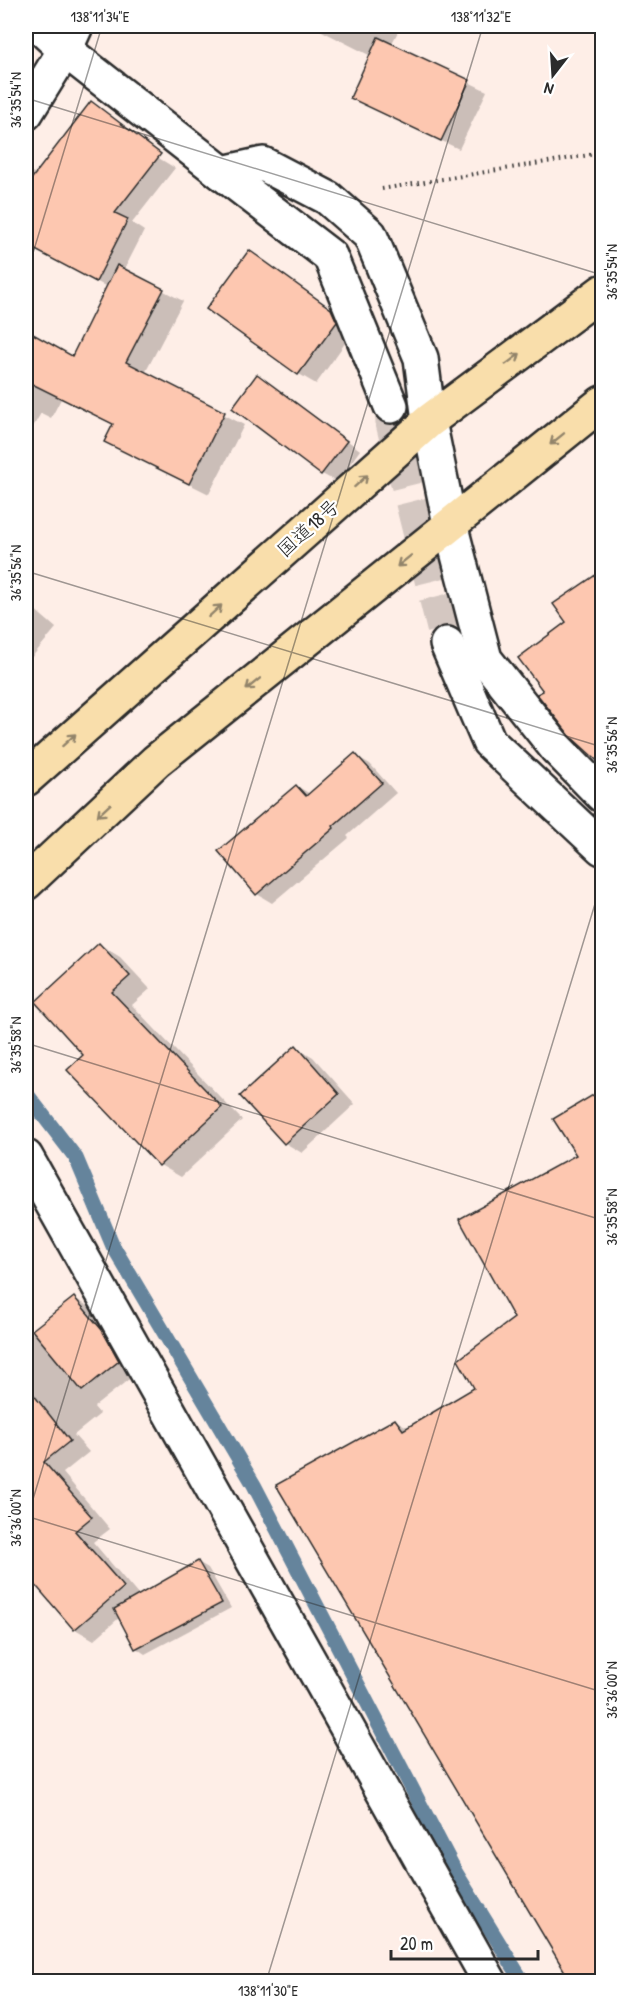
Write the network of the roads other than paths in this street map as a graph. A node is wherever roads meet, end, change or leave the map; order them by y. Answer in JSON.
{"nodes":[{"id":1,"x":39,"y":26,"type":"edge"},
{"id":2,"x":70,"y":38,"type":"edge"},
{"id":3,"x":26,"y":113,"type":"edge"},
{"id":4,"x":222,"y":172,"type":"junction"},
{"id":5,"x":603,"y":292,"type":"edge"},
{"id":6,"x":603,"y":403,"type":"edge"},
{"id":7,"x":391,"y":406,"type":"tunnel mouth"},
{"id":8,"x":429,"y":421,"type":"junction"},
{"id":9,"x":450,"y":524,"type":"junction"},
{"id":10,"x":447,"y":644,"type":"tunnel mouth"},
{"id":11,"x":26,"y":779,"type":"edge"},
{"id":12,"x":603,"y":795,"type":"edge"},
{"id":13,"x":603,"y":848,"type":"edge"},
{"id":14,"x":26,"y":884,"type":"edge"},
{"id":15,"x":26,"y":1157,"type":"edge"},
{"id":16,"x":490,"y":1982,"type":"edge"}],
"edges":[{"from":1,"to":2,"type":"street"},
{"from":2,"to":3,"type":"street"},
{"from":2,"to":4,"type":"street"},
{"from":4,"to":7,"type":"street"},
{"from":4,"to":8,"type":"street"},
{"from":8,"to":5,"type":"highway","name":"国道18号","one_way":true},
{"from":6,"to":9,"type":"highway","one_way":true},
{"from":8,"to":9,"type":"street"},
{"from":11,"to":8,"type":"highway","name":"国道18号","one_way":true},
{"from":9,"to":12,"type":"street"},
{"from":9,"to":14,"type":"highway","one_way":true},
{"from":10,"to":13,"type":"street"},
{"from":15,"to":16,"type":"street"}]}
